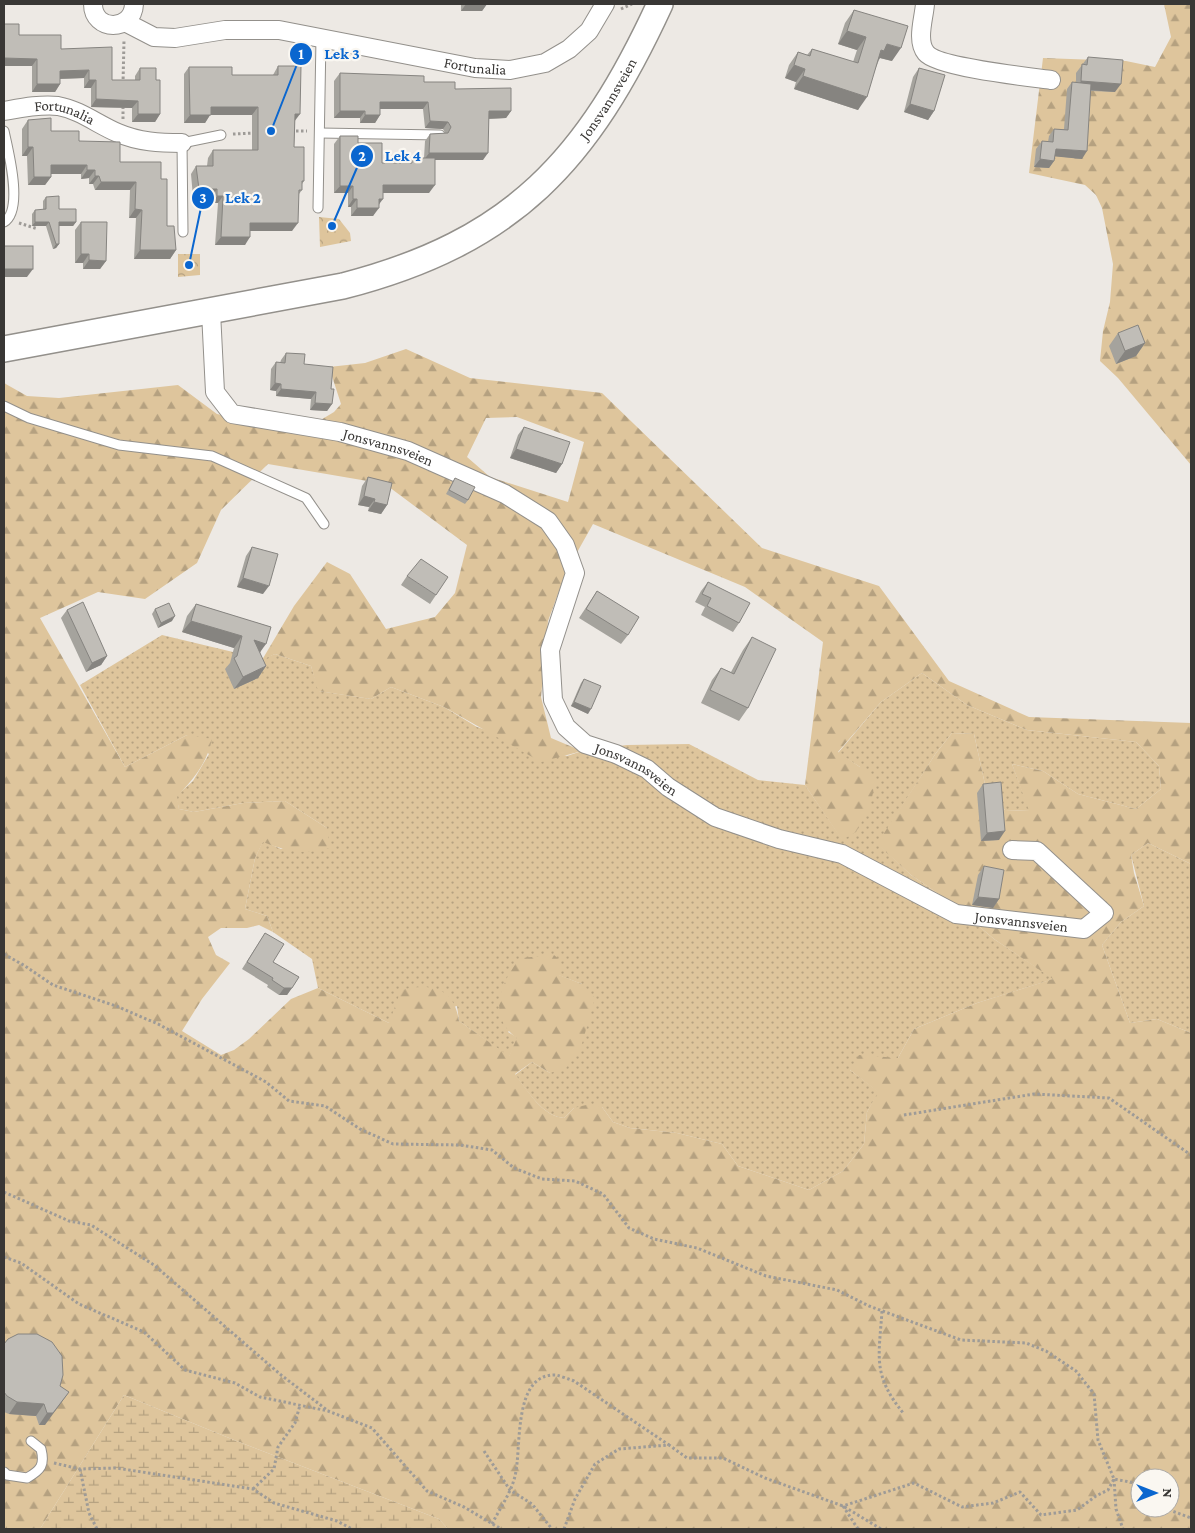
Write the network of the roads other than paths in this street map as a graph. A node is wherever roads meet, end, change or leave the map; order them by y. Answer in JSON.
{"nodes":[{"id":1,"x":93,"y":4,"type":"edge"},
{"id":2,"x":134,"y":4,"type":"edge"},
{"id":3,"x":605,"y":4,"type":"edge"},
{"id":4,"x":660,"y":4,"type":"edge"},
{"id":5,"x":925,"y":4,"type":"edge"},
{"id":6,"x":125,"y":22,"type":"junction"},
{"id":7,"x":321,"y":38,"type":"junction"},
{"id":8,"x":1051,"y":80,"type":"dead end"},
{"id":9,"x":4,"y":111,"type":"edge"},
{"id":10,"x":4,"y":131,"type":"edge"},
{"id":11,"x":320,"y":133,"type":"junction"},
{"id":12,"x":221,"y":135,"type":"road end"},
{"id":13,"x":440,"y":135,"type":"edge"},
{"id":14,"x":182,"y":142,"type":"junction"},
{"id":15,"x":318,"y":208,"type":"dead end"},
{"id":16,"x":5,"y":221,"type":"edge"},
{"id":17,"x":183,"y":232,"type":"dead end"},
{"id":18,"x":211,"y":312,"type":"junction"},
{"id":19,"x":4,"y":348,"type":"edge"},
{"id":20,"x":4,"y":406,"type":"edge"},
{"id":21,"x":324,"y":524,"type":"dead end"},
{"id":22,"x":1012,"y":850,"type":"dead end"},
{"id":23,"x":31,"y":1441,"type":"dead end"},
{"id":24,"x":4,"y":1472,"type":"edge"}],
"edges":[{"from":1,"to":6,"type":"street","name":"Fortunalia"},
{"from":2,"to":6,"type":"street"},
{"from":3,"to":7,"type":"street","name":"Fortunalia"},
{"from":4,"to":18,"type":"main road","name":"Jonsvannsveien"},
{"from":5,"to":8,"type":"street"},
{"from":6,"to":7,"type":"street","name":"Fortunalia"},
{"from":7,"to":11,"type":"lane"},
{"from":9,"to":14,"type":"street","name":"Fortunalia"},
{"from":10,"to":16,"type":"lane"},
{"from":11,"to":13,"type":"lane"},
{"from":11,"to":15,"type":"lane"},
{"from":12,"to":14,"type":"lane"},
{"from":14,"to":17,"type":"lane"},
{"from":18,"to":19,"type":"main road","name":"Jonsvannsveien"},
{"from":18,"to":22,"type":"street","name":"Jonsvannsveien"},
{"from":20,"to":21,"type":"lane"},
{"from":23,"to":24,"type":"lane"}]}
